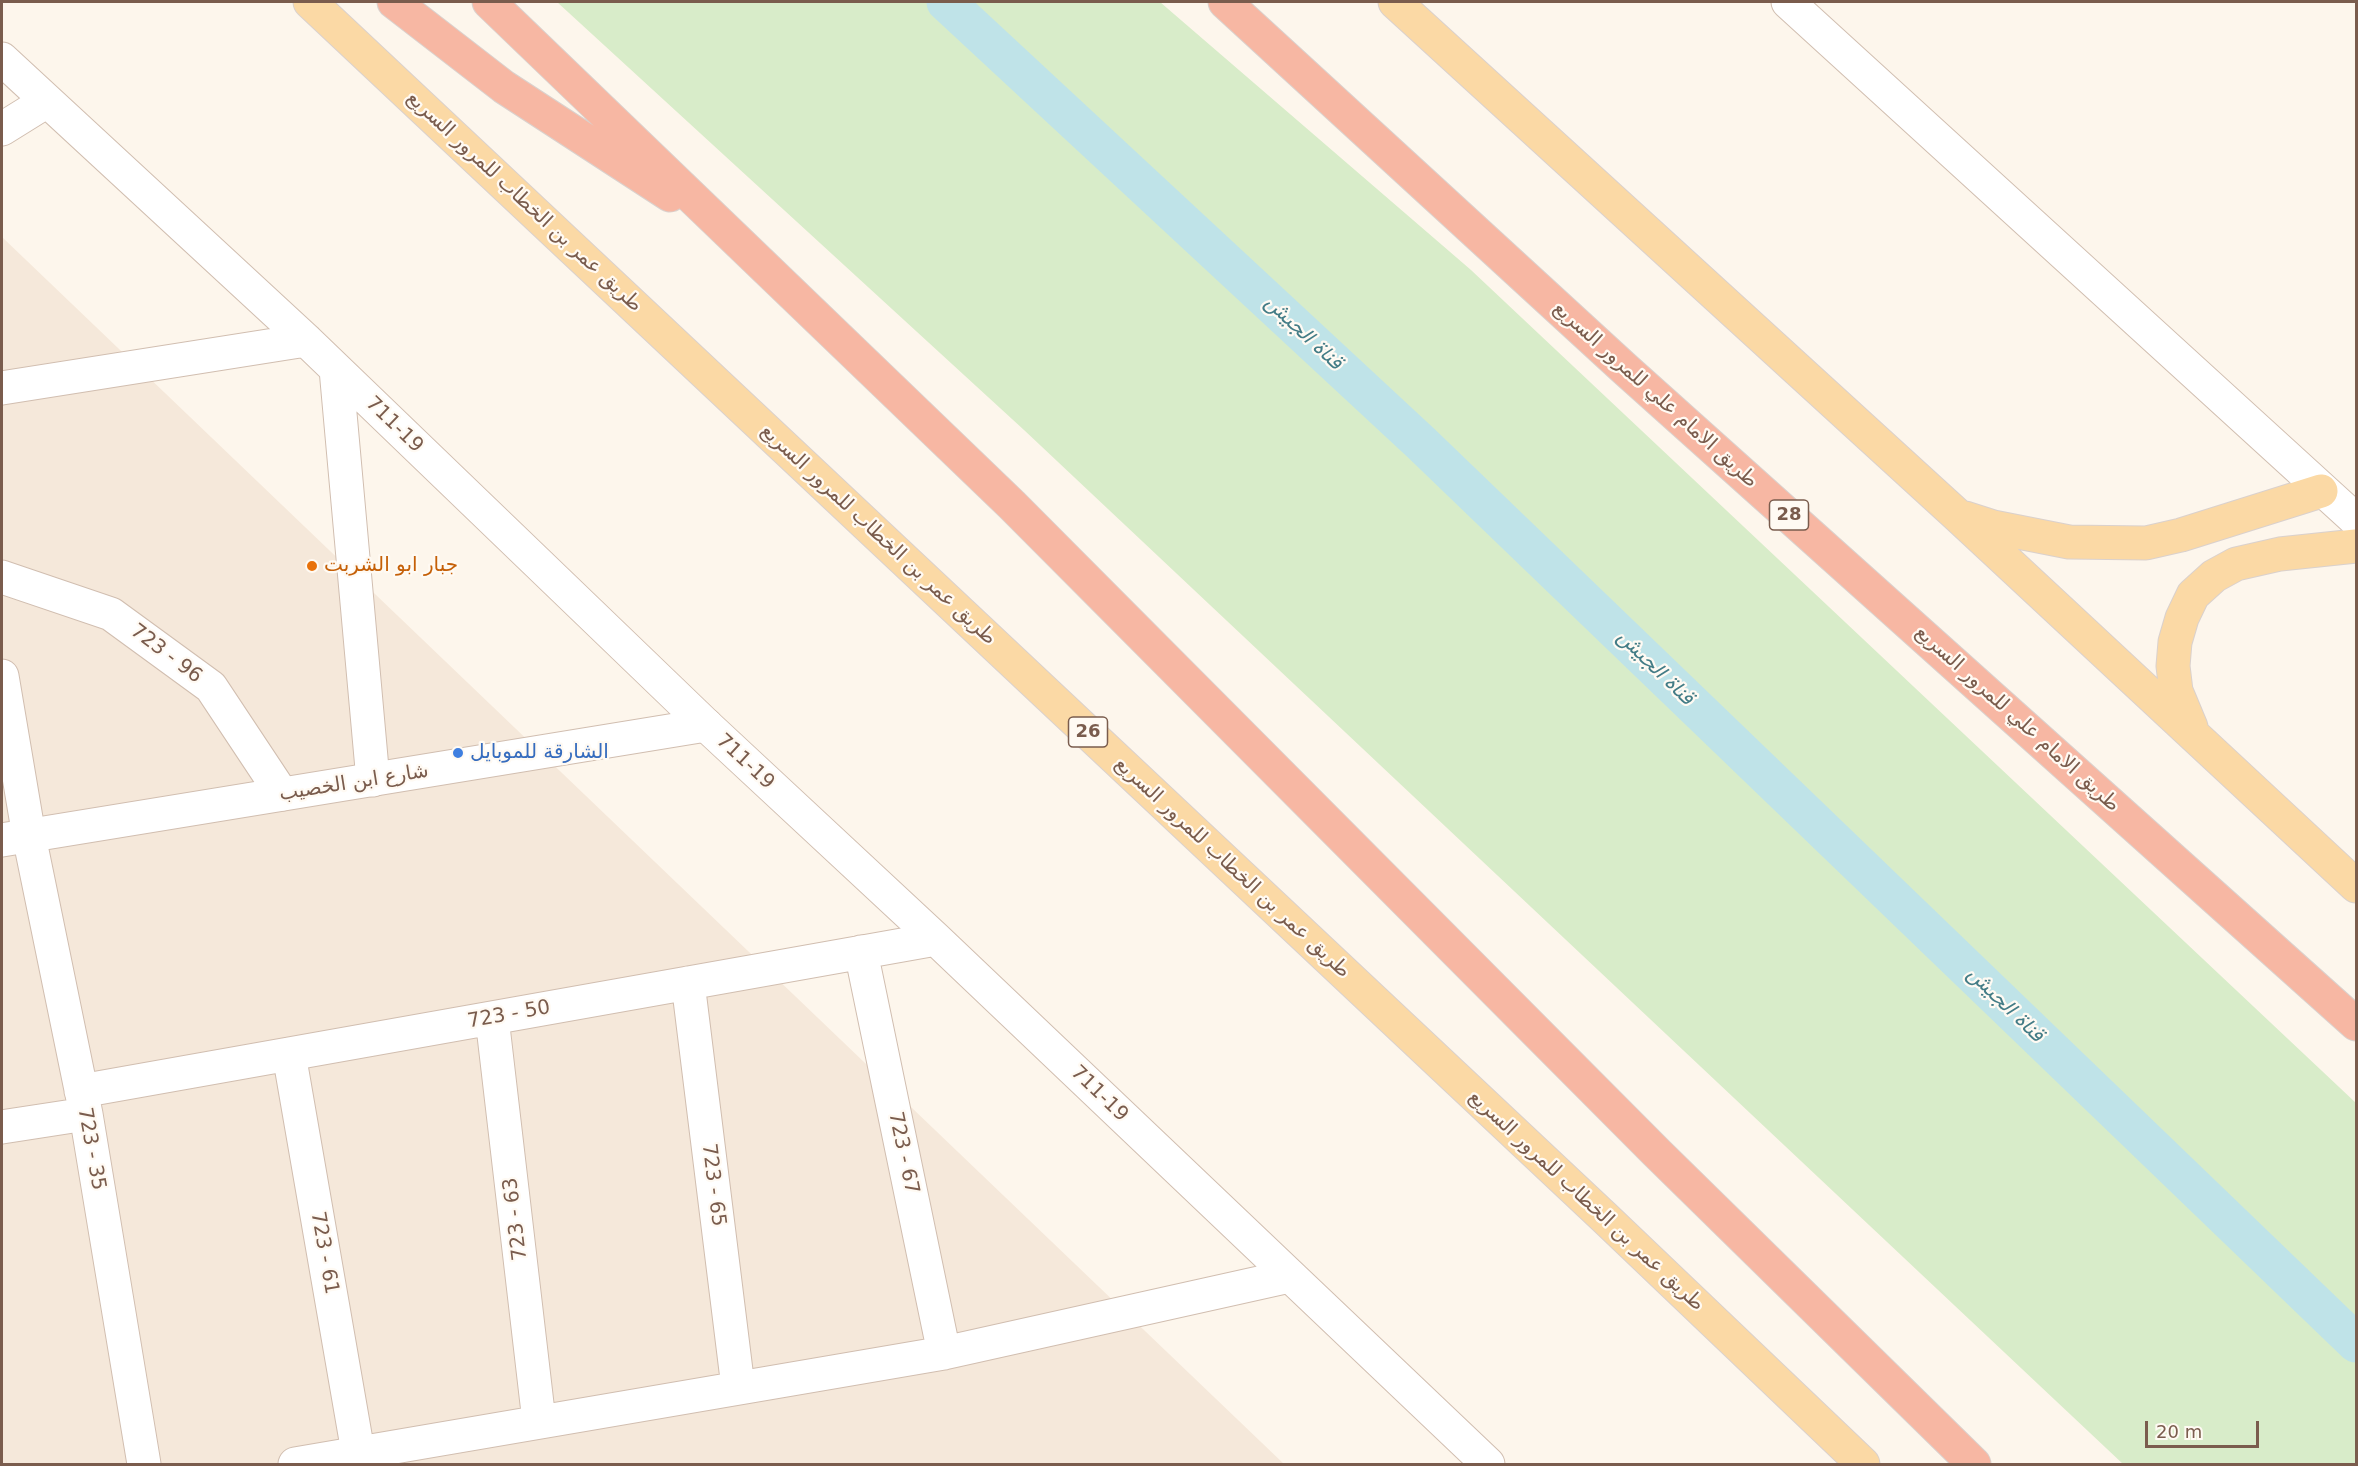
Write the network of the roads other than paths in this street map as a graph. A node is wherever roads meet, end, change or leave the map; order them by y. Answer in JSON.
{"nodes":[{"id":1,"x":310,"y":2,"type":"edge"},
{"id":2,"x":394,"y":2,"type":"edge"},
{"id":3,"x":489,"y":2,"type":"edge"},
{"id":4,"x":1225,"y":2,"type":"edge"},
{"id":5,"x":1239,"y":2,"type":"edge"},
{"id":6,"x":1395,"y":2,"type":"edge"},
{"id":7,"x":1788,"y":2,"type":"edge"},
{"id":8,"x":2,"y":59,"type":"edge"},
{"id":9,"x":1298,"y":71,"type":"junction"},
{"id":10,"x":47,"y":101,"type":"junction"},
{"id":11,"x":2,"y":129,"type":"edge"},
{"id":12,"x":762,"y":265,"type":"junction"},
{"id":13,"x":306,"y":340,"type":"junction"},
{"id":14,"x":336,"y":369,"type":"junction"},
{"id":15,"x":2,"y":388,"type":"edge"},
{"id":16,"x":2321,"y":491,"type":"junction"},
{"id":17,"x":1957,"y":515,"type":"junction"},
{"id":18,"x":2356,"y":520,"type":"edge"},
{"id":19,"x":2356,"y":546,"type":"edge"},
{"id":20,"x":2,"y":577,"type":"edge"},
{"id":21,"x":2,"y":676,"type":"edge"},
{"id":22,"x":706,"y":725,"type":"junction"},
{"id":23,"x":2196,"y":736,"type":"junction"},
{"id":24,"x":373,"y":780,"type":"junction"},
{"id":25,"x":282,"y":794,"type":"junction"},
{"id":26,"x":15,"y":838,"type":"edge"},
{"id":27,"x":2356,"y":886,"type":"edge"},
{"id":28,"x":936,"y":939,"type":"junction"},
{"id":29,"x":861,"y":952,"type":"junction"},
{"id":30,"x":688,"y":983,"type":"junction"},
{"id":31,"x":492,"y":1018,"type":"junction"},
{"id":32,"x":2356,"y":1024,"type":"edge"},
{"id":33,"x":289,"y":1054,"type":"junction"},
{"id":34,"x":83,"y":1103,"type":"junction"},
{"id":35,"x":2,"y":1127,"type":"edge"},
{"id":36,"x":1290,"y":1276,"type":"junction"},
{"id":37,"x":944,"y":1353,"type":"junction"},
{"id":38,"x":738,"y":1387,"type":"junction"},
{"id":39,"x":539,"y":1421,"type":"junction"},
{"id":40,"x":358,"y":1452,"type":"junction"},
{"id":41,"x":144,"y":1464,"type":"edge"},
{"id":42,"x":295,"y":1464,"type":"edge"},
{"id":43,"x":1488,"y":1464,"type":"edge"},
{"id":44,"x":1863,"y":1464,"type":"edge"},
{"id":45,"x":1974,"y":1464,"type":"edge"}],
"edges":[{"from":1,"to":44,"type":"main road","name":"طريق عمر بن الخطاب للمرور السريع","number":"26"},
{"from":2,"to":12,"type":"highway"},
{"from":3,"to":12,"type":"highway"},
{"from":4,"to":9,"type":"highway","name":"طريق الامام علي للمرور السريع","number":"28"},
{"from":5,"to":9,"type":"highway"},
{"from":6,"to":17,"type":"main road"},
{"from":7,"to":16,"type":"street"},
{"from":8,"to":10,"type":"street","name":"711-19"},
{"from":9,"to":32,"type":"highway","name":"طريق الامام علي للمرور السريع","number":"28"},
{"from":10,"to":11,"type":"street"},
{"from":10,"to":13,"type":"street","name":"711-19"},
{"from":12,"to":45,"type":"highway"},
{"from":13,"to":14,"type":"street","name":"711-19"},
{"from":13,"to":15,"type":"street"},
{"from":14,"to":22,"type":"street","name":"711-19"},
{"from":14,"to":24,"type":"street"},
{"from":16,"to":17,"type":"main road"},
{"from":16,"to":18,"type":"street"},
{"from":17,"to":23,"type":"main road"},
{"from":19,"to":23,"type":"main road"},
{"from":20,"to":25,"type":"street","name":"723 - 96"},
{"from":21,"to":26,"type":"street","name":"723 - 35"},
{"from":22,"to":24,"type":"street","name":"شارع ابن الخصيب"},
{"from":22,"to":28,"type":"street","name":"711-19"},
{"from":23,"to":27,"type":"main road"},
{"from":24,"to":25,"type":"street","name":"شارع ابن الخصيب"},
{"from":25,"to":26,"type":"street","name":"شارع ابن الخصيب"},
{"from":26,"to":34,"type":"street","name":"723 - 35"},
{"from":28,"to":29,"type":"street","name":"723 - 50"},
{"from":28,"to":36,"type":"street","name":"711-19"},
{"from":29,"to":30,"type":"street","name":"723 - 50"},
{"from":29,"to":37,"type":"street","name":"723 - 67"},
{"from":30,"to":31,"type":"street","name":"723 - 50"},
{"from":30,"to":38,"type":"street","name":"723 - 65"},
{"from":31,"to":33,"type":"street","name":"723 - 50"},
{"from":31,"to":39,"type":"street","name":"723 - 63"},
{"from":33,"to":34,"type":"street","name":"723 - 50"},
{"from":33,"to":40,"type":"street","name":"723 - 61"},
{"from":34,"to":35,"type":"street","name":"723 - 50"},
{"from":34,"to":41,"type":"street","name":"723 - 35"},
{"from":36,"to":37,"type":"street"},
{"from":36,"to":43,"type":"street","name":"711-19"},
{"from":37,"to":38,"type":"street"},
{"from":38,"to":39,"type":"street"},
{"from":39,"to":40,"type":"street"},
{"from":40,"to":42,"type":"street"}]}
